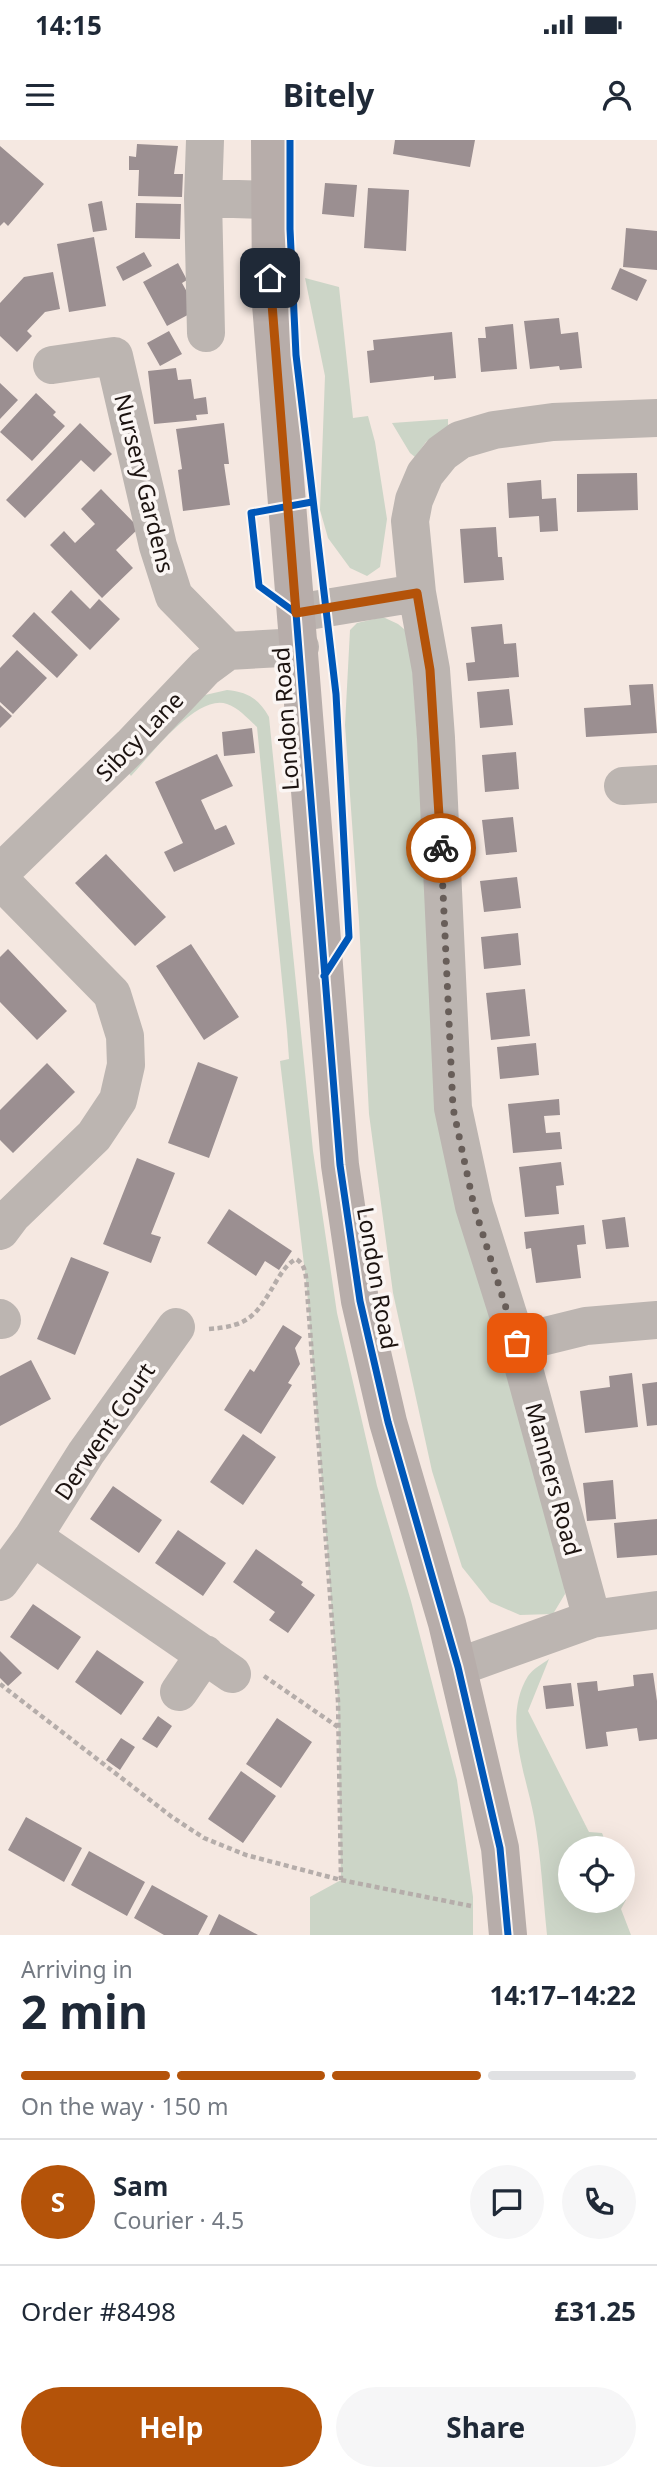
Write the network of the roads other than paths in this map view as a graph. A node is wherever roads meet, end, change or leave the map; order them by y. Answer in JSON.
{"nodes":[{"id":1,"x":205,"y":140,"type":"edge"},
{"id":2,"x":270,"y":140,"type":"edge"},
{"id":3,"x":203,"y":198,"type":"junction"},
{"id":4,"x":268,"y":200,"type":"junction"},
{"id":5,"x":206,"y":333,"type":"dead end"},
{"id":6,"x":52,"y":365,"type":"dead end"},
{"id":7,"x":657,"y":418,"type":"edge"},
{"id":8,"x":417,"y":593,"type":"junction"},
{"id":9,"x":298,"y":630,"type":"junction"},
{"id":10,"x":228,"y":651,"type":"junction"},
{"id":11,"x":0,"y":873,"type":"edge"},
{"id":12,"x":0,"y":880,"type":"edge"},
{"id":13,"x":0,"y":1231,"type":"edge"},
{"id":14,"x":657,"y":1320,"type":"edge"},
{"id":15,"x":176,"y":1327,"type":"road end"},
{"id":16,"x":517,"y":1343,"type":"junction"},
{"id":17,"x":33,"y":1537,"type":"junction"},
{"id":18,"x":0,"y":1582,"type":"edge"},
{"id":19,"x":657,"y":1610,"type":"edge"},
{"id":20,"x":592,"y":1619,"type":"junction"},
{"id":21,"x":458,"y":1667,"type":"junction"},
{"id":22,"x":179,"y":1692,"type":"dead end"},
{"id":23,"x":508,"y":1924,"type":"edge"}],
"edges":[{"from":1,"to":3,"type":"street"},
{"from":2,"to":4,"type":"main road","name":"London Road"},
{"from":3,"to":4,"type":"street"},
{"from":3,"to":5,"type":"street"},
{"from":4,"to":9,"type":"main road","name":"London Road"},
{"from":6,"to":10,"type":"street","name":"Nursery Gardens"},
{"from":7,"to":8,"type":"street","name":"Manners Road"},
{"from":8,"to":9,"type":"street"},
{"from":8,"to":16,"type":"street","name":"Manners Road"},
{"from":9,"to":10,"type":"street"},
{"from":9,"to":21,"type":"main road","name":"London Road"},
{"from":10,"to":11,"type":"street","name":"Sibcy Lane"},
{"from":12,"to":13,"type":"street"},
{"from":14,"to":16,"type":"street"},
{"from":15,"to":17,"type":"street","name":"Derwent Court"},
{"from":16,"to":20,"type":"street","name":"Manners Road"},
{"from":17,"to":18,"type":"street","name":"Derwent Court"},
{"from":17,"to":22,"type":"street"},
{"from":19,"to":20,"type":"street"},
{"from":20,"to":21,"type":"street"},
{"from":21,"to":23,"type":"main road","name":"London Road"}]}
